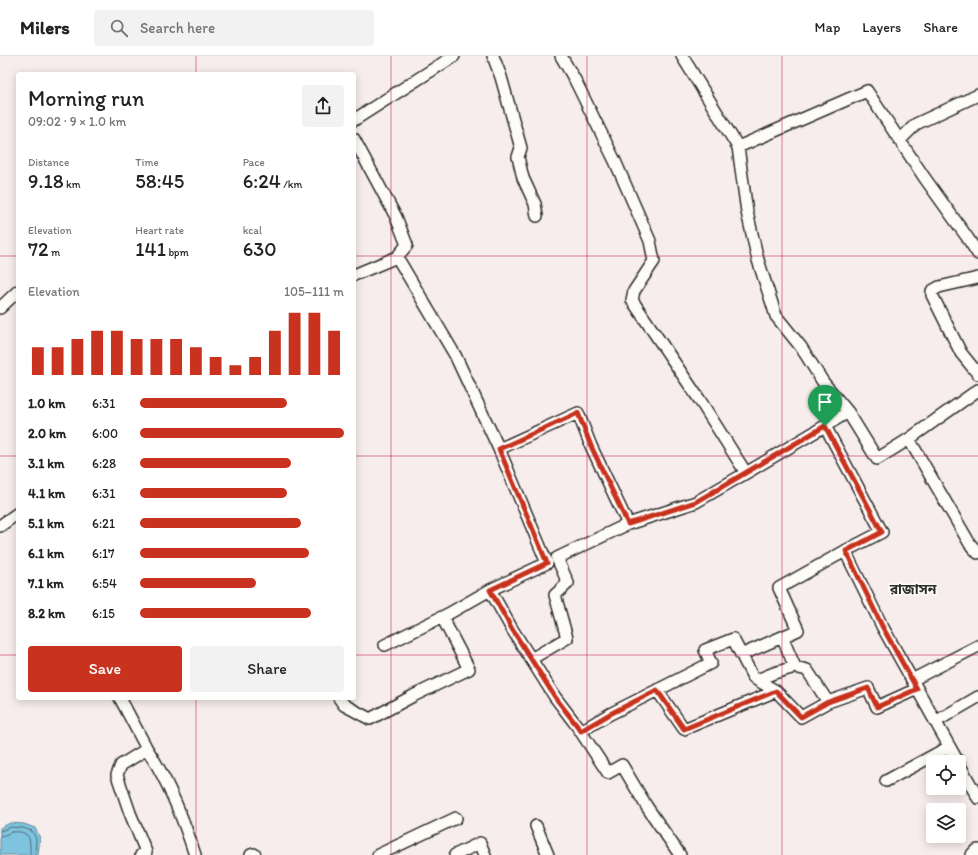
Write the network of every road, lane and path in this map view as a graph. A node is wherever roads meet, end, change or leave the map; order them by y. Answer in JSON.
{"nodes":[{"id":1,"x":454,"y":56,"type":"edge"},
{"id":2,"x":493,"y":56,"type":"edge"},
{"id":3,"x":561,"y":56,"type":"edge"},
{"id":4,"x":682,"y":56,"type":"edge"},
{"id":5,"x":978,"y":95,"type":"edge"},
{"id":6,"x":356,"y":119,"type":"edge"},
{"id":7,"x":900,"y":140,"type":"junction"},
{"id":8,"x":356,"y":144,"type":"edge"},
{"id":9,"x":738,"y":147,"type":"junction"},
{"id":10,"x":537,"y":216,"type":"dead end"},
{"id":11,"x":978,"y":254,"type":"edge"},
{"id":12,"x":396,"y":257,"type":"junction"},
{"id":13,"x":356,"y":274,"type":"edge"},
{"id":14,"x":978,"y":278,"type":"edge"},
{"id":15,"x":16,"y":293,"type":"edge"},
{"id":16,"x":0,"y":308,"type":"edge"},
{"id":17,"x":978,"y":374,"type":"edge"},
{"id":18,"x":978,"y":390,"type":"edge"},
{"id":19,"x":848,"y":412,"type":"junction"},
{"id":20,"x":825,"y":426,"type":"junction"},
{"id":21,"x":909,"y":439,"type":"junction"},
{"id":22,"x":499,"y":449,"type":"junction"},
{"id":23,"x":746,"y":473,"type":"junction"},
{"id":24,"x":16,"y":514,"type":"edge"},
{"id":25,"x":628,"y":524,"type":"junction"},
{"id":26,"x":0,"y":526,"type":"edge"},
{"id":27,"x":846,"y":551,"type":"junction"},
{"id":28,"x":978,"y":553,"type":"edge"},
{"id":29,"x":552,"y":560,"type":"junction"},
{"id":30,"x":490,"y":590,"type":"junction"},
{"id":31,"x":442,"y":617,"type":"junction"},
{"id":32,"x":782,"y":637,"type":"junction"},
{"id":33,"x":385,"y":645,"type":"dead end"},
{"id":34,"x":978,"y":646,"type":"edge"},
{"id":35,"x":741,"y":655,"type":"junction"},
{"id":36,"x":531,"y":659,"type":"junction"},
{"id":37,"x":795,"y":667,"type":"junction"},
{"id":38,"x":757,"y":680,"type":"junction"},
{"id":39,"x":915,"y":685,"type":"junction"},
{"id":40,"x":657,"y":690,"type":"junction"},
{"id":41,"x":776,"y":691,"type":"junction"},
{"id":42,"x":978,"y":697,"type":"edge"},
{"id":43,"x":121,"y":700,"type":"edge"},
{"id":44,"x":340,"y":700,"type":"edge"},
{"id":45,"x":828,"y":702,"type":"junction"},
{"id":46,"x":935,"y":722,"type":"junction"},
{"id":47,"x":581,"y":731,"type":"junction"},
{"id":48,"x":949,"y":747,"type":"junction"},
{"id":49,"x":147,"y":749,"type":"junction"},
{"id":50,"x":954,"y":755,"type":"edge"},
{"id":51,"x":966,"y":777,"type":"edge"},
{"id":52,"x":886,"y":781,"type":"dead end"},
{"id":53,"x":978,"y":798,"type":"edge"},
{"id":54,"x":456,"y":818,"type":"dead end"},
{"id":55,"x":536,"y":826,"type":"dead end"},
{"id":56,"x":978,"y":852,"type":"edge"},
{"id":57,"x":141,"y":855,"type":"edge"},
{"id":58,"x":195,"y":855,"type":"edge"},
{"id":59,"x":251,"y":855,"type":"edge"},
{"id":60,"x":255,"y":855,"type":"edge"},
{"id":61,"x":378,"y":855,"type":"edge"},
{"id":62,"x":455,"y":855,"type":"edge"},
{"id":63,"x":485,"y":855,"type":"edge"},
{"id":64,"x":548,"y":855,"type":"edge"},
{"id":65,"x":680,"y":855,"type":"edge"},
{"id":66,"x":974,"y":855,"type":"edge"}],
"edges":[{"from":1,"to":6,"type":"street"},
{"from":2,"to":10,"type":"street"},
{"from":3,"to":23,"type":"street"},
{"from":4,"to":9,"type":"street"},
{"from":5,"to":7,"type":"street"},
{"from":7,"to":9,"type":"street"},
{"from":7,"to":11,"type":"street"},
{"from":8,"to":12,"type":"street"},
{"from":9,"to":19,"type":"street"},
{"from":12,"to":13,"type":"street"},
{"from":12,"to":22,"type":"street"},
{"from":14,"to":17,"type":"street"},
{"from":15,"to":16,"type":"street"},
{"from":18,"to":21,"type":"street"},
{"from":19,"to":20,"type":"street"},
{"from":19,"to":21,"type":"street"},
{"from":20,"to":23,"type":"street"},
{"from":20,"to":27,"type":"street"},
{"from":21,"to":28,"type":"street"},
{"from":22,"to":25,"type":"street"},
{"from":22,"to":29,"type":"street"},
{"from":23,"to":25,"type":"street"},
{"from":24,"to":26,"type":"street"},
{"from":25,"to":29,"type":"street"},
{"from":27,"to":32,"type":"street"},
{"from":27,"to":39,"type":"street"},
{"from":29,"to":30,"type":"street"},
{"from":29,"to":36,"type":"street"},
{"from":30,"to":31,"type":"street"},
{"from":30,"to":36,"type":"street"},
{"from":31,"to":33,"type":"street"},
{"from":31,"to":44,"type":"street"},
{"from":32,"to":35,"type":"street"},
{"from":32,"to":37,"type":"street"},
{"from":34,"to":39,"type":"street"},
{"from":35,"to":38,"type":"street"},
{"from":35,"to":40,"type":"street"},
{"from":36,"to":47,"type":"street"},
{"from":37,"to":38,"type":"street"},
{"from":37,"to":45,"type":"street"},
{"from":38,"to":41,"type":"street"},
{"from":39,"to":45,"type":"street"},
{"from":39,"to":46,"type":"street"},
{"from":40,"to":41,"type":"street"},
{"from":40,"to":47,"type":"street"},
{"from":41,"to":45,"type":"street"},
{"from":42,"to":46,"type":"street"},
{"from":43,"to":49,"type":"street"},
{"from":46,"to":48,"type":"street"},
{"from":47,"to":65,"type":"street"},
{"from":48,"to":50,"type":"street"},
{"from":48,"to":52,"type":"street"},
{"from":49,"to":57,"type":"street"},
{"from":49,"to":58,"type":"street"},
{"from":51,"to":53,"type":"street"},
{"from":54,"to":61,"type":"street"},
{"from":55,"to":64,"type":"street"},
{"from":56,"to":66,"type":"street"},
{"from":59,"to":60,"type":"street"},
{"from":62,"to":63,"type":"street"}]}
